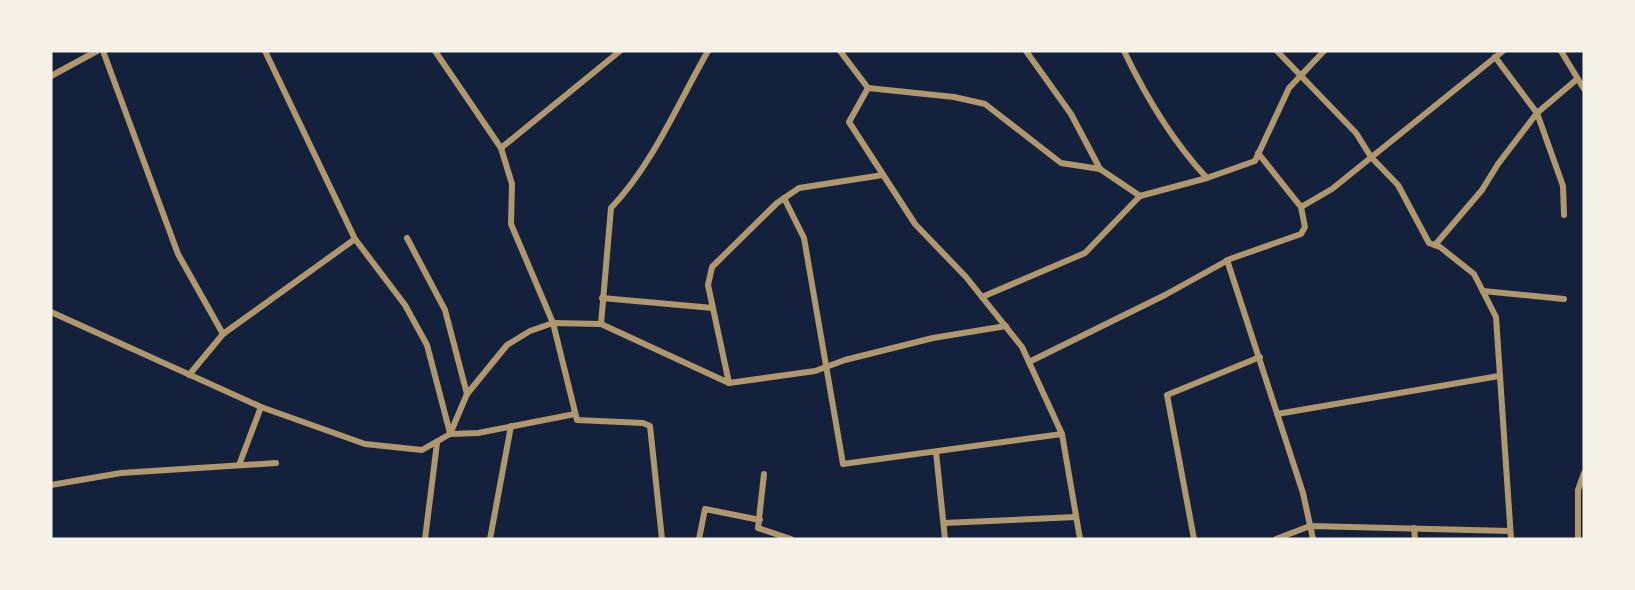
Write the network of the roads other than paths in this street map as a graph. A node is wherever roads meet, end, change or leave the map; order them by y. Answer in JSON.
{"nodes":[{"id":1,"x":97,"y":51,"type":"edge"},
{"id":2,"x":103,"y":51,"type":"edge"},
{"id":3,"x":265,"y":51,"type":"edge"},
{"id":4,"x":435,"y":51,"type":"edge"},
{"id":5,"x":620,"y":51,"type":"edge"},
{"id":6,"x":708,"y":51,"type":"edge"},
{"id":7,"x":840,"y":51,"type":"edge"},
{"id":8,"x":1026,"y":51,"type":"edge"},
{"id":9,"x":1124,"y":51,"type":"edge"},
{"id":10,"x":1277,"y":51,"type":"edge"},
{"id":11,"x":1324,"y":51,"type":"edge"},
{"id":12,"x":1503,"y":51,"type":"edge"},
{"id":13,"x":1561,"y":51,"type":"edge"},
{"id":14,"x":1495,"y":57,"type":"junction"},
{"id":15,"x":51,"y":76,"type":"edge"},
{"id":16,"x":1300,"y":76,"type":"junction"},
{"id":17,"x":1576,"y":80,"type":"junction"},
{"id":18,"x":868,"y":88,"type":"junction"},
{"id":19,"x":1584,"y":89,"type":"edge"},
{"id":20,"x":1537,"y":113,"type":"junction"},
{"id":21,"x":501,"y":148,"type":"junction"},
{"id":22,"x":1258,"y":153,"type":"junction"},
{"id":23,"x":1371,"y":157,"type":"junction"},
{"id":24,"x":1100,"y":169,"type":"junction"},
{"id":25,"x":883,"y":175,"type":"junction"},
{"id":26,"x":1207,"y":178,"type":"junction"},
{"id":27,"x":1140,"y":196,"type":"junction"},
{"id":28,"x":784,"y":198,"type":"junction"},
{"id":29,"x":1301,"y":207,"type":"junction"},
{"id":30,"x":1564,"y":215,"type":"dead end"},
{"id":31,"x":407,"y":238,"type":"dead end"},
{"id":32,"x":355,"y":239,"type":"junction"},
{"id":33,"x":1435,"y":245,"type":"junction"},
{"id":34,"x":1227,"y":260,"type":"junction"},
{"id":35,"x":1483,"y":291,"type":"junction"},
{"id":36,"x":982,"y":297,"type":"junction"},
{"id":37,"x":602,"y":298,"type":"junction"},
{"id":38,"x":1564,"y":299,"type":"dead end"},
{"id":39,"x":713,"y":308,"type":"junction"},
{"id":40,"x":51,"y":312,"type":"edge"},
{"id":41,"x":553,"y":324,"type":"junction"},
{"id":42,"x":601,"y":324,"type":"junction"},
{"id":43,"x":1006,"y":326,"type":"junction"},
{"id":44,"x":224,"y":334,"type":"junction"},
{"id":45,"x":1260,"y":357,"type":"junction"},
{"id":46,"x":1029,"y":362,"type":"junction"},
{"id":47,"x":828,"y":366,"type":"junction"},
{"id":48,"x":189,"y":375,"type":"junction"},
{"id":49,"x":1499,"y":376,"type":"junction"},
{"id":50,"x":729,"y":383,"type":"junction"},
{"id":51,"x":467,"y":394,"type":"junction"},
{"id":52,"x":261,"y":407,"type":"junction"},
{"id":53,"x":575,"y":414,"type":"junction"},
{"id":54,"x":1277,"y":414,"type":"junction"},
{"id":55,"x":511,"y":426,"type":"junction"},
{"id":56,"x":450,"y":434,"type":"junction"},
{"id":57,"x":1062,"y":434,"type":"junction"},
{"id":58,"x":437,"y":443,"type":"junction"},
{"id":59,"x":936,"y":452,"type":"junction"},
{"id":60,"x":276,"y":463,"type":"dead end"},
{"id":61,"x":239,"y":465,"type":"junction"},
{"id":62,"x":1584,"y":473,"type":"edge"},
{"id":63,"x":764,"y":474,"type":"dead end"},
{"id":64,"x":51,"y":484,"type":"edge"},
{"id":65,"x":1076,"y":517,"type":"junction"},
{"id":66,"x":760,"y":520,"type":"junction"},
{"id":67,"x":944,"y":523,"type":"junction"},
{"id":68,"x":1310,"y":526,"type":"junction"},
{"id":69,"x":1414,"y":528,"type":"junction"},
{"id":70,"x":1510,"y":531,"type":"junction"},
{"id":71,"x":425,"y":539,"type":"edge"},
{"id":72,"x":490,"y":539,"type":"edge"},
{"id":73,"x":662,"y":539,"type":"edge"},
{"id":74,"x":699,"y":539,"type":"edge"},
{"id":75,"x":790,"y":539,"type":"edge"},
{"id":76,"x":945,"y":539,"type":"edge"},
{"id":77,"x":1080,"y":539,"type":"edge"},
{"id":78,"x":1194,"y":539,"type":"edge"},
{"id":79,"x":1276,"y":539,"type":"edge"},
{"id":80,"x":1313,"y":539,"type":"edge"},
{"id":81,"x":1415,"y":539,"type":"edge"},
{"id":82,"x":1510,"y":539,"type":"edge"},
{"id":83,"x":1578,"y":539,"type":"edge"}],
"edges":[{"from":1,"to":15,"type":"street"},
{"from":2,"to":44,"type":"street"},
{"from":3,"to":32,"type":"street"},
{"from":4,"to":21,"type":"street"},
{"from":5,"to":21,"type":"street"},
{"from":6,"to":37,"type":"street"},
{"from":7,"to":18,"type":"street"},
{"from":8,"to":24,"type":"street"},
{"from":9,"to":26,"type":"street"},
{"from":10,"to":16,"type":"street"},
{"from":11,"to":16,"type":"street"},
{"from":12,"to":14,"type":"street"},
{"from":13,"to":17,"type":"street"},
{"from":14,"to":20,"type":"street"},
{"from":14,"to":23,"type":"street"},
{"from":16,"to":22,"type":"street"},
{"from":16,"to":23,"type":"street"},
{"from":17,"to":19,"type":"street"},
{"from":17,"to":20,"type":"street"},
{"from":18,"to":24,"type":"street"},
{"from":18,"to":25,"type":"street"},
{"from":20,"to":30,"type":"street"},
{"from":20,"to":33,"type":"street"},
{"from":21,"to":41,"type":"street"},
{"from":22,"to":26,"type":"street"},
{"from":22,"to":29,"type":"street"},
{"from":23,"to":29,"type":"street"},
{"from":23,"to":33,"type":"street"},
{"from":24,"to":27,"type":"street"},
{"from":25,"to":28,"type":"street"},
{"from":25,"to":36,"type":"street"},
{"from":26,"to":27,"type":"street"},
{"from":27,"to":36,"type":"street"},
{"from":28,"to":39,"type":"street"},
{"from":28,"to":47,"type":"street"},
{"from":29,"to":34,"type":"street"},
{"from":31,"to":51,"type":"street"},
{"from":32,"to":44,"type":"street"},
{"from":32,"to":56,"type":"street"},
{"from":33,"to":35,"type":"street"},
{"from":34,"to":45,"type":"street"},
{"from":34,"to":46,"type":"street"},
{"from":35,"to":38,"type":"street"},
{"from":35,"to":49,"type":"street"},
{"from":36,"to":43,"type":"street"},
{"from":37,"to":39,"type":"street"},
{"from":37,"to":42,"type":"street"},
{"from":39,"to":50,"type":"street"},
{"from":40,"to":48,"type":"street"},
{"from":41,"to":42,"type":"street"},
{"from":41,"to":51,"type":"street"},
{"from":41,"to":53,"type":"street"},
{"from":42,"to":50,"type":"street"},
{"from":43,"to":46,"type":"street"},
{"from":43,"to":47,"type":"street"},
{"from":44,"to":48,"type":"street"},
{"from":45,"to":54,"type":"street"},
{"from":45,"to":78,"type":"street"},
{"from":46,"to":57,"type":"street"},
{"from":47,"to":50,"type":"street"},
{"from":47,"to":59,"type":"street"},
{"from":48,"to":52,"type":"street"},
{"from":49,"to":54,"type":"street"},
{"from":49,"to":70,"type":"street"},
{"from":51,"to":56,"type":"street"},
{"from":52,"to":58,"type":"street"},
{"from":52,"to":61,"type":"street"},
{"from":53,"to":55,"type":"street"},
{"from":53,"to":73,"type":"street"},
{"from":54,"to":68,"type":"street"},
{"from":55,"to":56,"type":"street"},
{"from":55,"to":72,"type":"street"},
{"from":56,"to":58,"type":"street"},
{"from":57,"to":59,"type":"street"},
{"from":57,"to":65,"type":"street"},
{"from":58,"to":71,"type":"street"},
{"from":59,"to":67,"type":"street"},
{"from":60,"to":61,"type":"street"},
{"from":61,"to":64,"type":"street"},
{"from":62,"to":83,"type":"street"},
{"from":63,"to":66,"type":"street"},
{"from":65,"to":67,"type":"street"},
{"from":65,"to":77,"type":"street"},
{"from":66,"to":74,"type":"street"},
{"from":66,"to":75,"type":"street"},
{"from":67,"to":76,"type":"street"},
{"from":68,"to":69,"type":"street"},
{"from":68,"to":79,"type":"street"},
{"from":68,"to":80,"type":"street"},
{"from":69,"to":70,"type":"street"},
{"from":69,"to":81,"type":"street"},
{"from":70,"to":82,"type":"street"}]}
